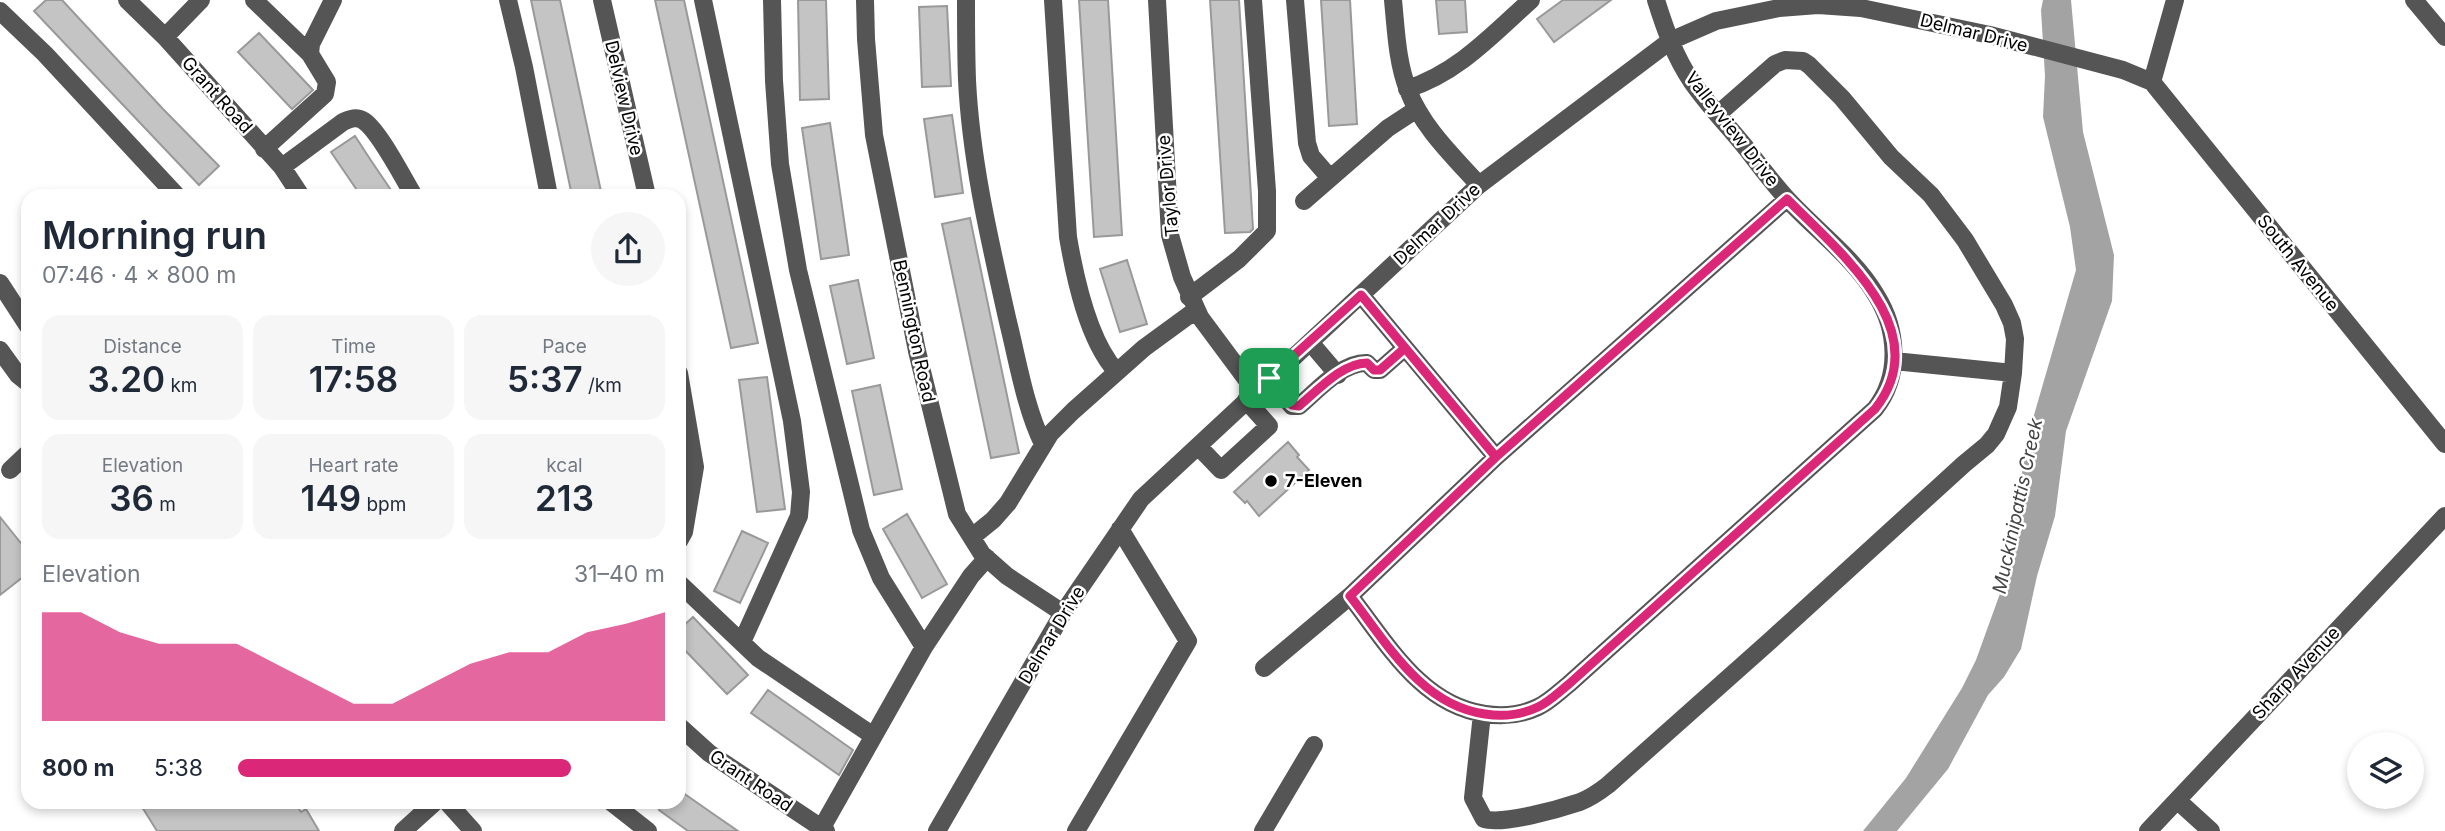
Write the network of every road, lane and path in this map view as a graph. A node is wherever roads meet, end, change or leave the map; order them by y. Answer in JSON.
{"nodes":[{"id":1,"x":127,"y":0,"type":"edge"},
{"id":2,"x":201,"y":0,"type":"edge"},
{"id":3,"x":254,"y":0,"type":"edge"},
{"id":4,"x":333,"y":0,"type":"edge"},
{"id":5,"x":508,"y":0,"type":"edge"},
{"id":6,"x":602,"y":0,"type":"edge"},
{"id":7,"x":703,"y":0,"type":"edge"},
{"id":8,"x":772,"y":0,"type":"edge"},
{"id":9,"x":865,"y":0,"type":"edge"},
{"id":10,"x":966,"y":0,"type":"edge"},
{"id":11,"x":1053,"y":0,"type":"edge"},
{"id":12,"x":1157,"y":0,"type":"edge"},
{"id":13,"x":1253,"y":0,"type":"edge"},
{"id":14,"x":1295,"y":0,"type":"edge"},
{"id":15,"x":1393,"y":0,"type":"edge"},
{"id":16,"x":1531,"y":0,"type":"edge"},
{"id":17,"x":1656,"y":0,"type":"edge"},
{"id":18,"x":2175,"y":0,"type":"edge"},
{"id":19,"x":2414,"y":0,"type":"edge"},
{"id":20,"x":0,"y":11,"type":"edge"},
{"id":21,"x":165,"y":37,"type":"junction"},
{"id":22,"x":2445,"y":37,"type":"edge"},
{"id":23,"x":1670,"y":41,"type":"junction"},
{"id":24,"x":310,"y":54,"type":"junction"},
{"id":25,"x":2152,"y":82,"type":"junction"},
{"id":26,"x":1407,"y":89,"type":"junction"},
{"id":27,"x":1417,"y":109,"type":"junction"},
{"id":28,"x":1718,"y":114,"type":"junction"},
{"id":29,"x":264,"y":149,"type":"junction"},
{"id":30,"x":282,"y":167,"type":"junction"},
{"id":31,"x":1330,"y":178,"type":"junction"},
{"id":32,"x":1479,"y":185,"type":"junction"},
{"id":33,"x":170,"y":189,"type":"edge"},
{"id":34,"x":296,"y":189,"type":"edge"},
{"id":35,"x":410,"y":189,"type":"edge"},
{"id":36,"x":548,"y":189,"type":"edge"},
{"id":37,"x":645,"y":189,"type":"edge"},
{"id":38,"x":1787,"y":199,"type":"junction"},
{"id":39,"x":1304,"y":201,"type":"dead end"},
{"id":40,"x":0,"y":283,"type":"edge"},
{"id":41,"x":1361,"y":295,"type":"junction"},
{"id":42,"x":1193,"y":304,"type":"junction"},
{"id":43,"x":21,"y":315,"type":"edge"},
{"id":44,"x":1310,"y":342,"type":"junction"},
{"id":45,"x":1405,"y":348,"type":"junction"},
{"id":46,"x":0,"y":351,"type":"edge"},
{"id":47,"x":1894,"y":361,"type":"junction"},
{"id":48,"x":1116,"y":371,"type":"junction"},
{"id":49,"x":2013,"y":373,"type":"junction"},
{"id":50,"x":1338,"y":375,"type":"junction"},
{"id":51,"x":21,"y":377,"type":"edge"},
{"id":52,"x":1269,"y":378,"type":"junction"},
{"id":53,"x":1250,"y":396,"type":"junction"},
{"id":54,"x":686,"y":414,"type":"edge"},
{"id":55,"x":1043,"y":444,"type":"junction"},
{"id":56,"x":2445,"y":444,"type":"edge"},
{"id":57,"x":1198,"y":446,"type":"junction"},
{"id":58,"x":1496,"y":457,"type":"junction"},
{"id":59,"x":21,"y":460,"type":"edge"},
{"id":60,"x":10,"y":470,"type":"dead end"},
{"id":61,"x":2445,"y":516,"type":"edge"},
{"id":62,"x":686,"y":520,"type":"edge"},
{"id":63,"x":1120,"y":529,"type":"junction"},
{"id":64,"x":972,"y":537,"type":"junction"},
{"id":65,"x":987,"y":558,"type":"junction"},
{"id":66,"x":686,"y":590,"type":"edge"},
{"id":67,"x":1350,"y":596,"type":"junction"},
{"id":68,"x":1063,"y":614,"type":"junction"},
{"id":69,"x":742,"y":642,"type":"junction"},
{"id":70,"x":924,"y":647,"type":"junction"},
{"id":71,"x":1264,"y":668,"type":"dead end"},
{"id":72,"x":1482,"y":714,"type":"junction"},
{"id":73,"x":686,"y":732,"type":"edge"},
{"id":74,"x":872,"y":735,"type":"junction"},
{"id":75,"x":1314,"y":744,"type":"dead end"},
{"id":76,"x":2177,"y":800,"type":"junction"},
{"id":77,"x":427,"y":809,"type":"edge"},
{"id":78,"x":453,"y":809,"type":"edge"},
{"id":79,"x":620,"y":809,"type":"edge"},
{"id":80,"x":822,"y":830,"type":"edge"},
{"id":81,"x":403,"y":831,"type":"edge"},
{"id":82,"x":473,"y":831,"type":"edge"},
{"id":83,"x":648,"y":831,"type":"edge"},
{"id":84,"x":937,"y":831,"type":"edge"},
{"id":85,"x":1076,"y":831,"type":"edge"},
{"id":86,"x":1263,"y":831,"type":"edge"},
{"id":87,"x":2148,"y":831,"type":"edge"},
{"id":88,"x":2211,"y":831,"type":"edge"}],
"edges":[{"from":1,"to":21,"type":"street","name":"Grant Road"},
{"from":2,"to":21,"type":"street"},
{"from":3,"to":24,"type":"street"},
{"from":4,"to":24,"type":"street"},
{"from":5,"to":36,"type":"street"},
{"from":6,"to":37,"type":"street","name":"Delview Drive"},
{"from":7,"to":69,"type":"street"},
{"from":8,"to":70,"type":"street"},
{"from":9,"to":64,"type":"street","name":"Bennington Road"},
{"from":10,"to":55,"type":"street"},
{"from":11,"to":48,"type":"street"},
{"from":12,"to":42,"type":"street","name":"Taylor Drive"},
{"from":13,"to":42,"type":"street"},
{"from":14,"to":31,"type":"street"},
{"from":15,"to":26,"type":"street"},
{"from":16,"to":26,"type":"street"},
{"from":17,"to":23,"type":"street","name":"Valleyview Drive"},
{"from":18,"to":25,"type":"street"},
{"from":19,"to":22,"type":"street"},
{"from":20,"to":33,"type":"street"},
{"from":21,"to":29,"type":"street","name":"Grant Road"},
{"from":23,"to":25,"type":"street","name":"Delmar Drive"},
{"from":23,"to":28,"type":"street","name":"Valleyview Drive"},
{"from":23,"to":32,"type":"street","name":"Delmar Drive"},
{"from":24,"to":29,"type":"street"},
{"from":25,"to":56,"type":"street","name":"South Avenue"},
{"from":26,"to":27,"type":"street"},
{"from":27,"to":31,"type":"street"},
{"from":27,"to":32,"type":"street"},
{"from":28,"to":38,"type":"street","name":"Valleyview Drive"},
{"from":28,"to":49,"type":"street"},
{"from":29,"to":30,"type":"street","name":"Grant Road"},
{"from":30,"to":34,"type":"street","name":"Grant Road"},
{"from":30,"to":35,"type":"street"},
{"from":31,"to":39,"type":"street"},
{"from":32,"to":41,"type":"street","name":"Delmar Drive"},
{"from":38,"to":47,"type":"street","name":"Valleyview Drive"},
{"from":38,"to":58,"type":"street"},
{"from":40,"to":43,"type":"street"},
{"from":41,"to":44,"type":"street","name":"Delmar Drive"},
{"from":41,"to":45,"type":"street"},
{"from":42,"to":48,"type":"street"},
{"from":42,"to":53,"type":"street","name":"Taylor Drive"},
{"from":44,"to":50,"type":"street"},
{"from":44,"to":52,"type":"street","name":"Delmar Drive"},
{"from":45,"to":50,"type":"street"},
{"from":45,"to":58,"type":"street"},
{"from":46,"to":51,"type":"street"},
{"from":47,"to":49,"type":"street"},
{"from":47,"to":72,"type":"street","name":"Valleyview Drive"},
{"from":48,"to":55,"type":"street"},
{"from":49,"to":72,"type":"street"},
{"from":50,"to":52,"type":"street"},
{"from":52,"to":53,"type":"street","name":"Delmar Drive"},
{"from":53,"to":57,"type":"street","name":"Delmar Drive"},
{"from":53,"to":57,"type":"street","name":"Taylor Drive"},
{"from":54,"to":62,"type":"street"},
{"from":55,"to":64,"type":"street"},
{"from":57,"to":63,"type":"street","name":"Delmar Drive"},
{"from":58,"to":67,"type":"street"},
{"from":59,"to":60,"type":"street"},
{"from":61,"to":76,"type":"street","name":"Sharp Avenue"},
{"from":63,"to":68,"type":"street","name":"Delmar Drive"},
{"from":63,"to":85,"type":"street"},
{"from":64,"to":65,"type":"street","name":"Bennington Road"},
{"from":65,"to":68,"type":"street","name":"Bennington Road"},
{"from":65,"to":70,"type":"street"},
{"from":66,"to":69,"type":"street"},
{"from":67,"to":71,"type":"street"},
{"from":67,"to":72,"type":"street","name":"Valleyview Drive"},
{"from":68,"to":84,"type":"street","name":"Delmar Drive"},
{"from":69,"to":74,"type":"street"},
{"from":70,"to":74,"type":"street"},
{"from":73,"to":80,"type":"street","name":"Grant Road"},
{"from":74,"to":80,"type":"street"},
{"from":75,"to":86,"type":"street"},
{"from":76,"to":87,"type":"street","name":"Sharp Avenue"},
{"from":76,"to":88,"type":"street"},
{"from":77,"to":81,"type":"street"},
{"from":78,"to":82,"type":"street"},
{"from":79,"to":83,"type":"street"}]}
